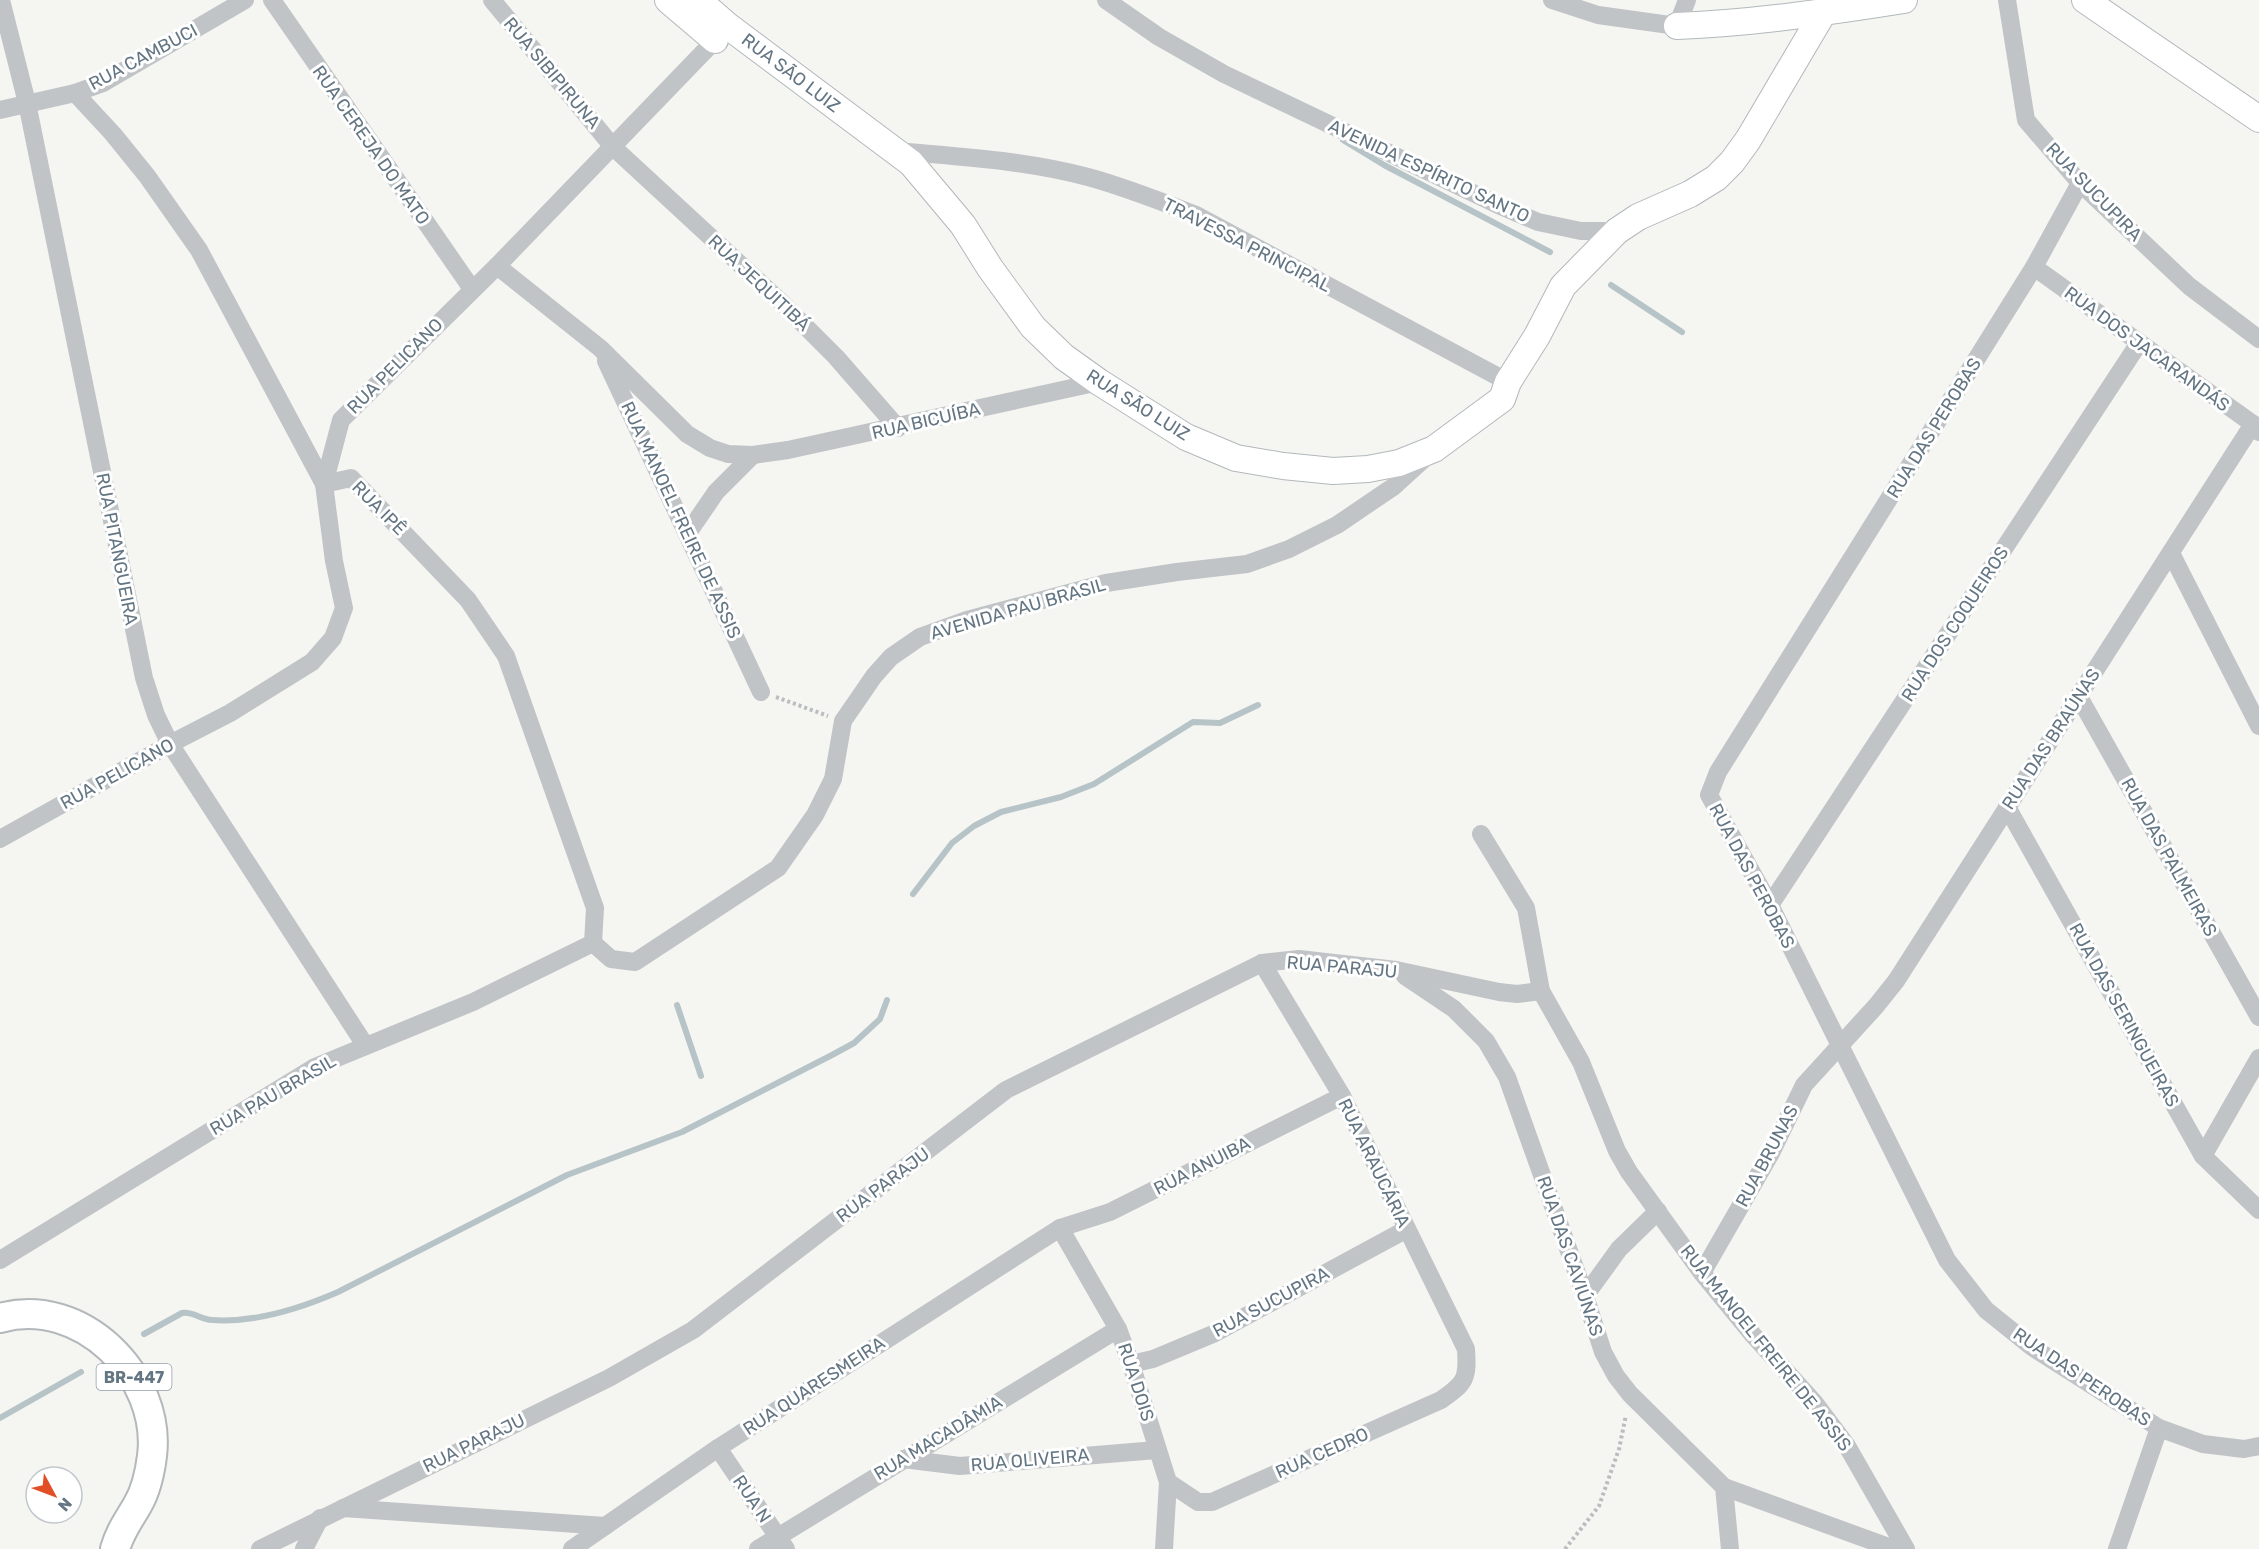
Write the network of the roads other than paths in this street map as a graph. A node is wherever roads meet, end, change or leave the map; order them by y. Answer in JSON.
{"nodes":[{"id":1,"x":1,"y":0,"type":"edge"},
{"id":2,"x":245,"y":0,"type":"edge"},
{"id":3,"x":272,"y":0,"type":"edge"},
{"id":4,"x":492,"y":0,"type":"edge"},
{"id":5,"x":668,"y":0,"type":"edge"},
{"id":6,"x":698,"y":0,"type":"edge"},
{"id":7,"x":1106,"y":0,"type":"edge"},
{"id":8,"x":1552,"y":0,"type":"edge"},
{"id":9,"x":1687,"y":0,"type":"edge"},
{"id":10,"x":1904,"y":0,"type":"edge"},
{"id":11,"x":2007,"y":0,"type":"edge"},
{"id":12,"x":2085,"y":0,"type":"edge"},
{"id":13,"x":1823,"y":13,"type":"junction"},
{"id":14,"x":1677,"y":26,"type":"junction"},
{"id":15,"x":722,"y":33,"type":"junction"},
{"id":16,"x":75,"y":93,"type":"junction"},
{"id":17,"x":27,"y":103,"type":"junction"},
{"id":18,"x":0,"y":110,"type":"edge"},
{"id":19,"x":2259,"y":119,"type":"edge"},
{"id":20,"x":613,"y":147,"type":"junction"},
{"id":21,"x":896,"y":151,"type":"junction"},
{"id":22,"x":2080,"y":183,"type":"junction"},
{"id":23,"x":1617,"y":231,"type":"junction"},
{"id":24,"x":497,"y":266,"type":"junction"},
{"id":25,"x":2034,"y":267,"type":"junction"},
{"id":26,"x":472,"y":289,"type":"junction"},
{"id":27,"x":2259,"y":339,"type":"edge"},
{"id":28,"x":2139,"y":343,"type":"junction"},
{"id":29,"x":600,"y":348,"type":"junction"},
{"id":30,"x":1099,"y":382,"type":"junction"},
{"id":31,"x":1508,"y":382,"type":"junction"},
{"id":32,"x":898,"y":428,"type":"junction"},
{"id":33,"x":2256,"y":428,"type":"edge"},
{"id":34,"x":1434,"y":449,"type":"junction"},
{"id":35,"x":753,"y":455,"type":"junction"},
{"id":36,"x":324,"y":484,"type":"junction"},
{"id":37,"x":687,"y":533,"type":"junction"},
{"id":38,"x":2171,"y":553,"type":"junction"},
{"id":39,"x":761,"y":692,"type":"road end"},
{"id":40,"x":2079,"y":697,"type":"junction"},
{"id":41,"x":2259,"y":726,"type":"edge"},
{"id":42,"x":170,"y":744,"type":"junction"},
{"id":43,"x":2007,"y":807,"type":"junction"},
{"id":44,"x":1481,"y":834,"type":"dead end"},
{"id":45,"x":0,"y":839,"type":"edge"},
{"id":46,"x":1770,"y":905,"type":"junction"},
{"id":47,"x":593,"y":942,"type":"junction"},
{"id":48,"x":1262,"y":963,"type":"junction"},
{"id":49,"x":1396,"y":970,"type":"junction"},
{"id":50,"x":1541,"y":991,"type":"junction"},
{"id":51,"x":2259,"y":1017,"type":"edge"},
{"id":52,"x":365,"y":1045,"type":"junction"},
{"id":53,"x":1840,"y":1046,"type":"junction"},
{"id":54,"x":2259,"y":1058,"type":"edge"},
{"id":55,"x":1342,"y":1096,"type":"junction"},
{"id":56,"x":2203,"y":1156,"type":"junction"},
{"id":57,"x":2259,"y":1210,"type":"edge"},
{"id":58,"x":1658,"y":1211,"type":"junction"},
{"id":59,"x":1060,"y":1228,"type":"junction"},
{"id":60,"x":1407,"y":1229,"type":"junction"},
{"id":61,"x":0,"y":1260,"type":"edge"},
{"id":62,"x":1702,"y":1273,"type":"junction"},
{"id":63,"x":1585,"y":1296,"type":"junction"},
{"id":64,"x":0,"y":1318,"type":"edge"},
{"id":65,"x":1118,"y":1329,"type":"junction"},
{"id":66,"x":1131,"y":1364,"type":"junction"},
{"id":67,"x":1468,"y":1371,"type":"joint"},
{"id":68,"x":2159,"y":1428,"type":"junction"},
{"id":69,"x":2259,"y":1446,"type":"edge"},
{"id":70,"x":718,"y":1448,"type":"junction"},
{"id":71,"x":1157,"y":1449,"type":"junction"},
{"id":72,"x":903,"y":1459,"type":"junction"},
{"id":73,"x":1168,"y":1482,"type":"junction"},
{"id":74,"x":1724,"y":1487,"type":"junction"},
{"id":75,"x":340,"y":1508,"type":"junction"},
{"id":76,"x":320,"y":1518,"type":"junction"},
{"id":77,"x":605,"y":1526,"type":"junction"},
{"id":78,"x":120,"y":1536,"type":"edge"},
{"id":79,"x":782,"y":1542,"type":"edge"},
{"id":80,"x":103,"y":1549,"type":"edge"},
{"id":81,"x":260,"y":1549,"type":"edge"},
{"id":82,"x":304,"y":1549,"type":"edge"},
{"id":83,"x":572,"y":1549,"type":"edge"},
{"id":84,"x":758,"y":1549,"type":"edge"},
{"id":85,"x":1164,"y":1549,"type":"edge"},
{"id":86,"x":1730,"y":1549,"type":"edge"},
{"id":87,"x":1894,"y":1549,"type":"edge"},
{"id":88,"x":1906,"y":1549,"type":"edge"},
{"id":89,"x":2117,"y":1549,"type":"edge"}],
"edges":[{"from":1,"to":17,"type":"street","name":"RUA PITANGUEIRA"},
{"from":2,"to":16,"type":"street","name":"RUA CAMBUCI"},
{"from":3,"to":26,"type":"street","name":"RUA CEREJA DO MATO"},
{"from":4,"to":20,"type":"street","name":"RUA SIBIPIRUNA"},
{"from":5,"to":15,"type":"street","name":"RUA SÃO LUIZ"},
{"from":6,"to":15,"type":"street","name":"RUA SÃO LUIZ"},
{"from":7,"to":23,"type":"street","name":"AVENIDA ESPÍRITO SANTO"},
{"from":8,"to":14,"type":"street"},
{"from":9,"to":14,"type":"street"},
{"from":10,"to":13,"type":"street"},
{"from":11,"to":22,"type":"street","name":"RUA SUCUPIRA"},
{"from":12,"to":19,"type":"street"},
{"from":13,"to":14,"type":"street"},
{"from":13,"to":23,"type":"street"},
{"from":15,"to":20,"type":"street","name":"RUA PELICANO"},
{"from":15,"to":21,"type":"street","name":"RUA SÃO LUIZ"},
{"from":16,"to":17,"type":"street","name":"RUA CAMBUCI"},
{"from":16,"to":36,"type":"street","name":"RUA IPÊ"},
{"from":17,"to":18,"type":"street","name":"RUA CAMBUCI"},
{"from":17,"to":42,"type":"street","name":"RUA PITANGUEIRA"},
{"from":20,"to":24,"type":"street","name":"RUA PELICANO"},
{"from":20,"to":32,"type":"street","name":"RUA JEQUITIBÁ"},
{"from":21,"to":30,"type":"street","name":"RUA SÃO LUIZ"},
{"from":21,"to":31,"type":"street","name":"TRAVESSA PRINCIPAL"},
{"from":22,"to":25,"type":"street","name":"RUA DAS PEROBAS"},
{"from":22,"to":27,"type":"street","name":"RUA SUCUPIRA"},
{"from":23,"to":31,"type":"street","name":"RUA SÃO LUIZ"},
{"from":24,"to":26,"type":"street","name":"RUA PELICANO"},
{"from":24,"to":29,"type":"street","name":"RUA BICUÍBA"},
{"from":25,"to":28,"type":"street","name":"RUA DOS JACARANDÁS"},
{"from":25,"to":46,"type":"street","name":"RUA DAS PEROBAS"},
{"from":26,"to":36,"type":"street","name":"RUA PELICANO"},
{"from":28,"to":33,"type":"street","name":"RUA DOS JACARANDÁS"},
{"from":28,"to":46,"type":"street","name":"RUA DOS COQUEIROS"},
{"from":29,"to":35,"type":"street","name":"RUA BICUÍBA"},
{"from":29,"to":37,"type":"street","name":"RUA MANOEL FREIRE DE ASSIS"},
{"from":30,"to":32,"type":"street","name":"RUA BICUÍBA"},
{"from":30,"to":34,"type":"street","name":"RUA SÃO LUIZ"},
{"from":31,"to":34,"type":"street","name":"RUA SÃO LUIZ"},
{"from":32,"to":35,"type":"street","name":"RUA BICUÍBA"},
{"from":33,"to":38,"type":"street","name":"RUA DAS BRAÚNAS"},
{"from":34,"to":47,"type":"street","name":"AVENIDA PAU BRASIL"},
{"from":35,"to":37,"type":"street"},
{"from":36,"to":42,"type":"street","name":"RUA PELICANO"},
{"from":36,"to":47,"type":"street","name":"RUA IPÊ"},
{"from":37,"to":39,"type":"street","name":"RUA MANOEL FREIRE DE ASSIS"},
{"from":38,"to":40,"type":"street","name":"RUA DAS BRAÚNAS"},
{"from":38,"to":41,"type":"street"},
{"from":40,"to":43,"type":"street","name":"RUA DAS BRAÚNAS"},
{"from":40,"to":51,"type":"street","name":"RUA DAS PALMEIRAS"},
{"from":42,"to":45,"type":"street","name":"RUA PELICANO"},
{"from":42,"to":52,"type":"street","name":"RUA PITANGUEIRA"},
{"from":43,"to":53,"type":"street","name":"RUA DAS BRAÚNAS"},
{"from":43,"to":56,"type":"street","name":"RUA DAS SERINGUEIRAS"},
{"from":44,"to":50,"type":"street","name":"RUA MANOEL FREIRE DE ASSIS"},
{"from":46,"to":53,"type":"street","name":"RUA DAS PEROBAS"},
{"from":47,"to":52,"type":"street","name":"RUA PAU BRASIL"},
{"from":48,"to":49,"type":"street","name":"RUA PARAJU"},
{"from":48,"to":55,"type":"street","name":"RUA ARAUCÁRIA"},
{"from":48,"to":75,"type":"street","name":"RUA PARAJU"},
{"from":49,"to":50,"type":"street","name":"RUA PARAJU"},
{"from":49,"to":63,"type":"street","name":"RUA DAS CAVIÚNAS"},
{"from":50,"to":58,"type":"street","name":"RUA MANOEL FREIRE DE ASSIS"},
{"from":52,"to":61,"type":"street","name":"RUA PAU BRASIL"},
{"from":53,"to":62,"type":"street","name":"RUA BRUNAS"},
{"from":53,"to":68,"type":"street","name":"RUA DAS PEROBAS"},
{"from":54,"to":56,"type":"street"},
{"from":55,"to":59,"type":"street","name":"RUA ANUIBA"},
{"from":55,"to":60,"type":"street","name":"RUA ARAUCÁRIA"},
{"from":56,"to":57,"type":"street","name":"RUA DAS SERINGUEIRAS"},
{"from":58,"to":62,"type":"street","name":"RUA MANOEL FREIRE DE ASSIS"},
{"from":58,"to":63,"type":"street"},
{"from":59,"to":65,"type":"street","name":"RUA DOIS"},
{"from":59,"to":70,"type":"street","name":"RUA QUARESMEIRA"},
{"from":60,"to":66,"type":"street","name":"RUA SUCUPIRA"},
{"from":60,"to":67,"type":"street","name":"RUA ARAUCÁRIA"},
{"from":62,"to":88,"type":"street","name":"RUA MANOEL FREIRE DE ASSIS"},
{"from":63,"to":74,"type":"street","name":"RUA DAS CAVIÚNAS"},
{"from":64,"to":78,"type":"main road","number":"BR-447"},
{"from":65,"to":66,"type":"street","name":"RUA DOIS"},
{"from":65,"to":72,"type":"street","name":"RUA MACADÂMIA"},
{"from":66,"to":71,"type":"street","name":"RUA DOIS"},
{"from":67,"to":73,"type":"street","name":"RUA CEDRO"},
{"from":68,"to":69,"type":"street","name":"RUA DAS PEROBAS"},
{"from":68,"to":89,"type":"street"},
{"from":70,"to":77,"type":"street","name":"RUA QUARESMEIRA"},
{"from":70,"to":79,"type":"street","name":"RUA N"},
{"from":71,"to":72,"type":"street","name":"RUA OLIVEIRA"},
{"from":71,"to":73,"type":"street","name":"RUA DOIS"},
{"from":72,"to":79,"type":"street","name":"RUA MACADÂMIA"},
{"from":73,"to":85,"type":"street","name":"RUA DOIS"},
{"from":74,"to":86,"type":"street"},
{"from":74,"to":87,"type":"street"},
{"from":75,"to":76,"type":"street","name":"RUA PARAJU"},
{"from":75,"to":77,"type":"street"},
{"from":76,"to":81,"type":"street","name":"RUA PARAJU"},
{"from":76,"to":82,"type":"street"},
{"from":77,"to":83,"type":"street","name":"RUA QUARESMEIRA"},
{"from":78,"to":80,"type":"main road","number":"BR-447"},
{"from":79,"to":84,"type":"street","name":"RUA MACADÂMIA"}]}
